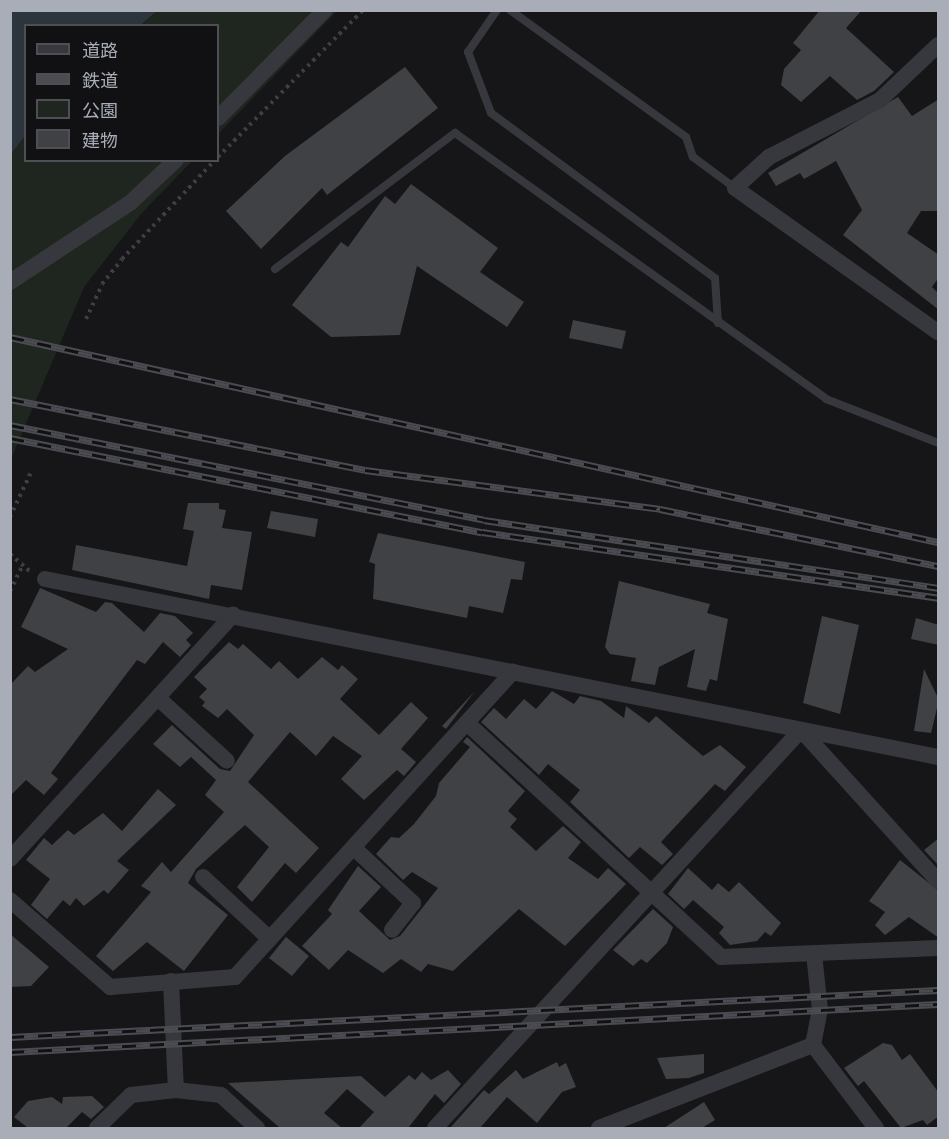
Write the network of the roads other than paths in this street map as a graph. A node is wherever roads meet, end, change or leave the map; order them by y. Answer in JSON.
{"nodes":[{"id":1,"x":325,"y":10,"type":"edge"},
{"id":2,"x":497,"y":10,"type":"edge"},
{"id":3,"x":510,"y":10,"type":"edge"},
{"id":4,"x":939,"y":45,"type":"edge"},
{"id":5,"x":219,"y":117,"type":"edge"},
{"id":6,"x":174,"y":162,"type":"edge"},
{"id":7,"x":735,"y":188,"type":"junction"},
{"id":8,"x":275,"y":269,"type":"dead end"},
{"id":9,"x":10,"y":282,"type":"edge"},
{"id":10,"x":718,"y":323,"type":"junction"},
{"id":11,"x":939,"y":332,"type":"edge"},
{"id":12,"x":939,"y":443,"type":"edge"},
{"id":13,"x":45,"y":579,"type":"dead end"},
{"id":14,"x":233,"y":615,"type":"junction"},
{"id":15,"x":513,"y":671,"type":"junction"},
{"id":16,"x":158,"y":698,"type":"junction"},
{"id":17,"x":468,"y":724,"type":"junction"},
{"id":18,"x":801,"y":730,"type":"junction"},
{"id":19,"x":939,"y":758,"type":"edge"},
{"id":20,"x":227,"y":761,"type":"dead end"},
{"id":21,"x":354,"y":848,"type":"junction"},
{"id":22,"x":10,"y":859,"type":"edge"},
{"id":23,"x":203,"y":877,"type":"dead end"},
{"id":24,"x":939,"y":881,"type":"edge"},
{"id":25,"x":652,"y":892,"type":"junction"},
{"id":26,"x":10,"y":900,"type":"edge"},
{"id":27,"x":392,"y":930,"type":"dead end"},
{"id":28,"x":270,"y":939,"type":"junction"},
{"id":29,"x":939,"y":948,"type":"edge"},
{"id":30,"x":814,"y":954,"type":"junction"},
{"id":31,"x":171,"y":981,"type":"junction"},
{"id":32,"x":813,"y":1045,"type":"junction"},
{"id":33,"x":176,"y":1090,"type":"junction"},
{"id":34,"x":633,"y":1122,"type":"edge"},
{"id":35,"x":97,"y":1128,"type":"edge"},
{"id":36,"x":257,"y":1128,"type":"edge"},
{"id":37,"x":435,"y":1128,"type":"edge"},
{"id":38,"x":599,"y":1128,"type":"edge"},
{"id":39,"x":876,"y":1128,"type":"edge"}],
"edges":[{"from":1,"to":5,"type":"street"},
{"from":2,"to":10,"type":"lane"},
{"from":3,"to":7,"type":"lane"},
{"from":4,"to":7,"type":"street"},
{"from":6,"to":9,"type":"street"},
{"from":7,"to":11,"type":"street"},
{"from":8,"to":10,"type":"lane"},
{"from":10,"to":12,"type":"lane"},
{"from":13,"to":14,"type":"street"},
{"from":14,"to":15,"type":"street"},
{"from":14,"to":16,"type":"street"},
{"from":15,"to":17,"type":"street"},
{"from":15,"to":18,"type":"street"},
{"from":16,"to":20,"type":"street"},
{"from":16,"to":22,"type":"street"},
{"from":17,"to":21,"type":"street"},
{"from":17,"to":25,"type":"street"},
{"from":18,"to":19,"type":"street"},
{"from":18,"to":24,"type":"street"},
{"from":18,"to":25,"type":"street"},
{"from":21,"to":27,"type":"street"},
{"from":21,"to":28,"type":"street"},
{"from":23,"to":28,"type":"street"},
{"from":25,"to":30,"type":"street"},
{"from":25,"to":37,"type":"street"},
{"from":26,"to":31,"type":"street"},
{"from":28,"to":31,"type":"street"},
{"from":29,"to":30,"type":"street"},
{"from":30,"to":32,"type":"street"},
{"from":31,"to":33,"type":"street"},
{"from":32,"to":34,"type":"street"},
{"from":32,"to":39,"type":"street"},
{"from":33,"to":35,"type":"street"},
{"from":33,"to":36,"type":"street"},
{"from":34,"to":38,"type":"street"}]}
